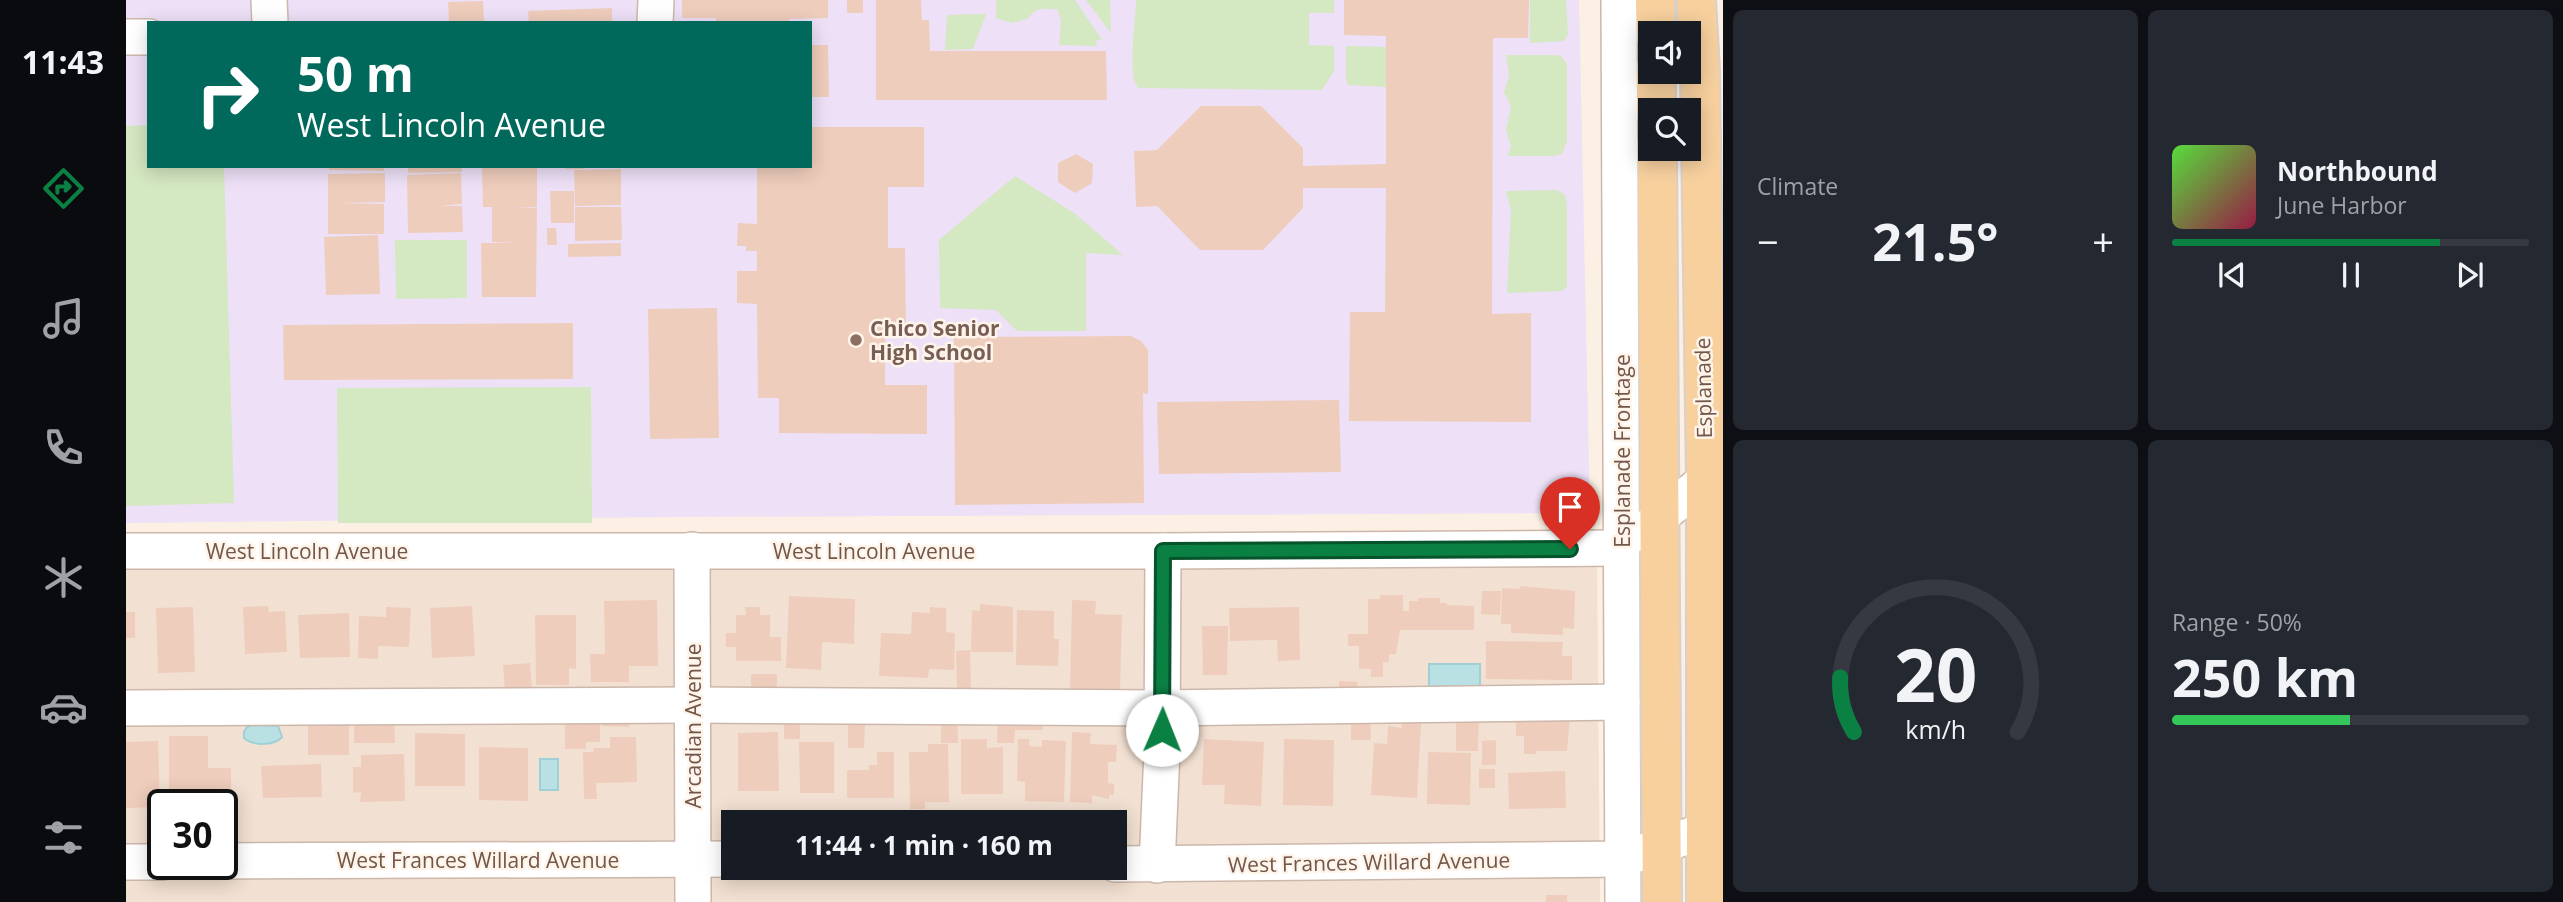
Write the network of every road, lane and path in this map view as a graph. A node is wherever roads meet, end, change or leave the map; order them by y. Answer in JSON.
{"nodes":[{"id":1,"x":269,"y":0,"type":"edge"},
{"id":2,"x":656,"y":0,"type":"edge"},
{"id":3,"x":1619,"y":0,"type":"edge"},
{"id":4,"x":1656,"y":0,"type":"edge"},
{"id":5,"x":1696,"y":0,"type":"edge"},
{"id":6,"x":270,"y":21,"type":"edge"},
{"id":7,"x":655,"y":21,"type":"edge"},
{"id":8,"x":1656,"y":21,"type":"edge"},
{"id":9,"x":126,"y":37,"type":"edge"},
{"id":10,"x":147,"y":37,"type":"edge"},
{"id":11,"x":1711,"y":71,"type":"edge"},
{"id":12,"x":1657,"y":161,"type":"edge"},
{"id":13,"x":1714,"y":472,"type":"edge"},
{"id":14,"x":1659,"y":518,"type":"junction"},
{"id":15,"x":1622,"y":548,"type":"junction"},
{"id":16,"x":692,"y":550,"type":"junction"},
{"id":17,"x":126,"y":551,"type":"edge"},
{"id":18,"x":1163,"y":551,"type":"junction"},
{"id":19,"x":1622,"y":702,"type":"junction"},
{"id":20,"x":694,"y":705,"type":"junction"},
{"id":21,"x":126,"y":708,"type":"edge"},
{"id":22,"x":1163,"y":708,"type":"junction"},
{"id":23,"x":1714,"y":827,"type":"edge"},
{"id":24,"x":1661,"y":845,"type":"junction"},
{"id":25,"x":694,"y":859,"type":"junction"},
{"id":26,"x":721,"y":859,"type":"edge"},
{"id":27,"x":1623,"y":859,"type":"junction"},
{"id":28,"x":238,"y":861,"type":"edge"},
{"id":29,"x":126,"y":862,"type":"edge"},
{"id":30,"x":147,"y":862,"type":"edge"},
{"id":31,"x":1127,"y":864,"type":"edge"},
{"id":32,"x":1157,"y":865,"type":"junction"},
{"id":33,"x":693,"y":902,"type":"edge"},
{"id":34,"x":1623,"y":902,"type":"edge"},
{"id":35,"x":1661,"y":902,"type":"edge"},
{"id":36,"x":1706,"y":902,"type":"edge"}],
"edges":[{"from":1,"to":6,"type":"street"},
{"from":2,"to":7,"type":"street"},
{"from":3,"to":15,"type":"street","name":"Esplanade Frontage"},
{"from":4,"to":8,"type":"main road"},
{"from":5,"to":11,"type":"main road","name":"Esplanade"},
{"from":9,"to":10,"type":"street"},
{"from":11,"to":13,"type":"main road","name":"Esplanade"},
{"from":12,"to":14,"type":"main road"},
{"from":13,"to":14,"type":"street"},
{"from":13,"to":23,"type":"main road","name":"Esplanade"},
{"from":14,"to":15,"type":"street"},
{"from":14,"to":24,"type":"main road"},
{"from":15,"to":18,"type":"street","name":"West Lincoln Avenue"},
{"from":15,"to":19,"type":"street","name":"Esplanade Frontage"},
{"from":16,"to":17,"type":"street","name":"West Lincoln Avenue"},
{"from":16,"to":18,"type":"street","name":"West Lincoln Avenue"},
{"from":16,"to":20,"type":"street","name":"Arcadian Avenue"},
{"from":18,"to":22,"type":"street"},
{"from":19,"to":22,"type":"street"},
{"from":19,"to":27,"type":"street","name":"Esplanade Frontage"},
{"from":20,"to":21,"type":"street"},
{"from":20,"to":22,"type":"street"},
{"from":20,"to":25,"type":"street","name":"Arcadian Avenue"},
{"from":22,"to":32,"type":"street"},
{"from":23,"to":24,"type":"street","name":"West Frances Willard Avenue"},
{"from":23,"to":36,"type":"main road","name":"Esplanade"},
{"from":24,"to":27,"type":"street","name":"West Frances Willard Avenue"},
{"from":24,"to":35,"type":"main road"},
{"from":25,"to":26,"type":"street","name":"West Frances Willard Avenue"},
{"from":25,"to":28,"type":"street","name":"West Frances Willard Avenue"},
{"from":25,"to":33,"type":"street","name":"Arcadian Avenue"},
{"from":27,"to":32,"type":"street","name":"West Frances Willard Avenue"},
{"from":27,"to":34,"type":"street","name":"Esplanade Frontage"},
{"from":29,"to":30,"type":"street"},
{"from":31,"to":32,"type":"street","name":"West Frances Willard Avenue"}]}
